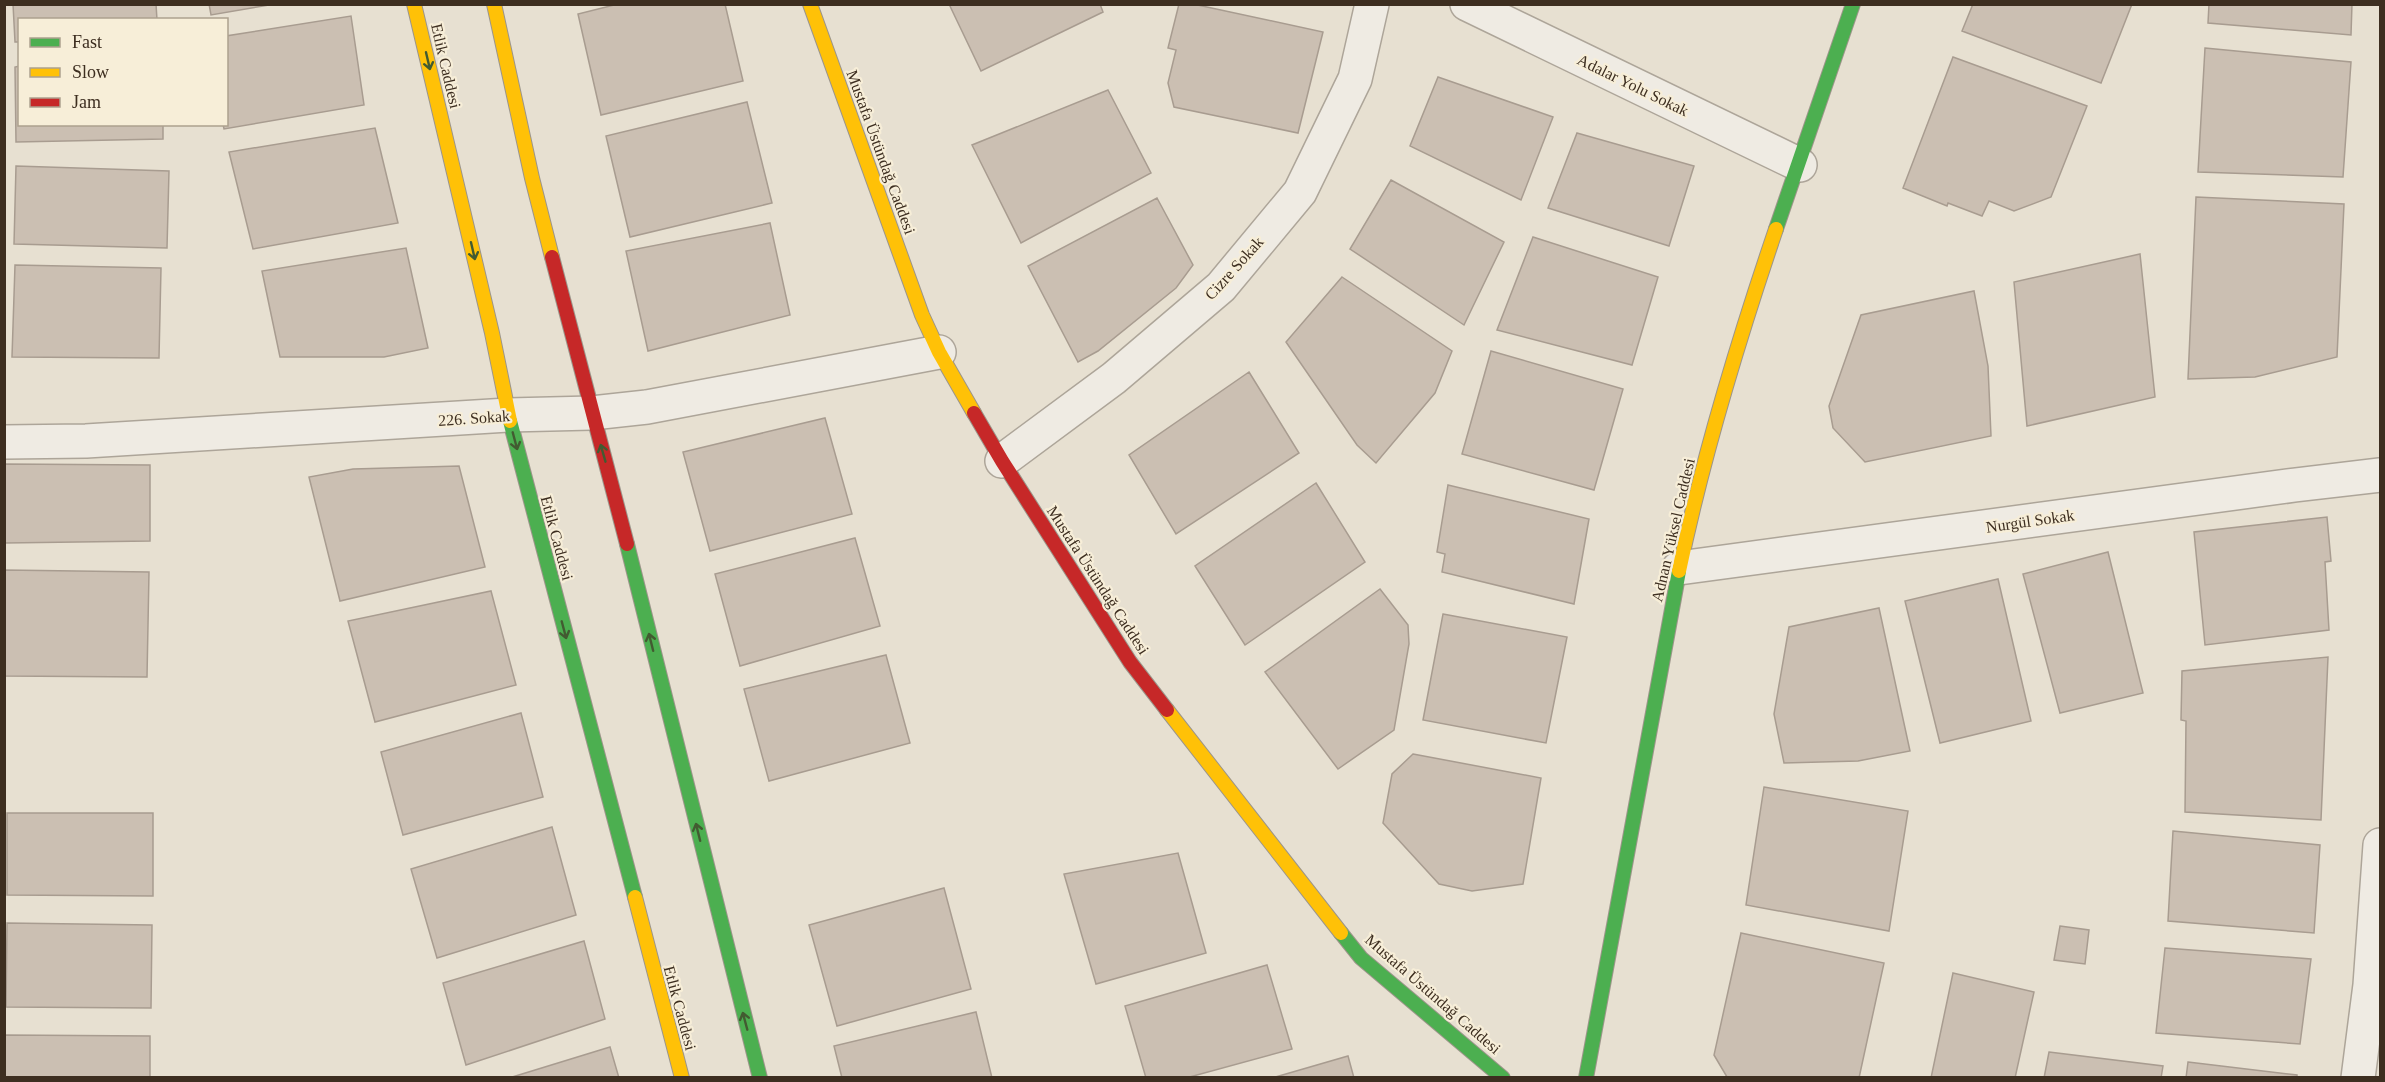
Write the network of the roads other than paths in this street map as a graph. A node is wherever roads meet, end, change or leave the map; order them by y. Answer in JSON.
{"nodes":[{"id":1,"x":414,"y":4,"type":"edge"},
{"id":2,"x":494,"y":4,"type":"edge"},
{"id":3,"x":810,"y":4,"type":"edge"},
{"id":4,"x":1372,"y":4,"type":"edge"},
{"id":5,"x":1467,"y":4,"type":"edge"},
{"id":6,"x":1853,"y":4,"type":"edge"},
{"id":7,"x":1800,"y":165,"type":"junction"},
{"id":8,"x":939,"y":352,"type":"junction"},
{"id":9,"x":592,"y":412,"type":"junction"},
{"id":10,"x":508,"y":415,"type":"junction"},
{"id":11,"x":4,"y":442,"type":"edge"},
{"id":12,"x":1002,"y":460,"type":"junction"},
{"id":13,"x":2380,"y":475,"type":"edge"},
{"id":14,"x":1679,"y":568,"type":"junction"},
{"id":15,"x":2380,"y":845,"type":"edge"},
{"id":16,"x":682,"y":1077,"type":"edge"},
{"id":17,"x":760,"y":1077,"type":"edge"},
{"id":18,"x":1503,"y":1077,"type":"edge"},
{"id":19,"x":1586,"y":1077,"type":"edge"},
{"id":20,"x":2358,"y":1077,"type":"edge"}],
"edges":[{"from":1,"to":10,"type":"street","name":"Etlik Caddesi","one_way":true},
{"from":2,"to":9,"type":"street"},
{"from":3,"to":8,"type":"street","name":"Mustafa Üstündağ Caddesi"},
{"from":4,"to":12,"type":"street","name":"Cizre Sokak"},
{"from":5,"to":7,"type":"street","name":"Adalar Yolu Sokak"},
{"from":6,"to":7,"type":"street","name":"Adnan Yüksel Caddesi"},
{"from":7,"to":14,"type":"street","name":"Adnan Yüksel Caddesi"},
{"from":8,"to":9,"type":"street","name":"226. Sokak"},
{"from":8,"to":12,"type":"street","name":"Mustafa Üstündağ Caddesi"},
{"from":9,"to":10,"type":"street","name":"226. Sokak"},
{"from":17,"to":9,"type":"street","one_way":true},
{"from":10,"to":11,"type":"street","name":"226. Sokak"},
{"from":10,"to":16,"type":"street","name":"Etlik Caddesi","one_way":true},
{"from":12,"to":18,"type":"street","name":"Mustafa Üstündağ Caddesi"},
{"from":13,"to":14,"type":"street","name":"Nurgül Sokak"},
{"from":14,"to":19,"type":"street","name":"Adnan Yüksel Caddesi"},
{"from":15,"to":20,"type":"street"}]}
